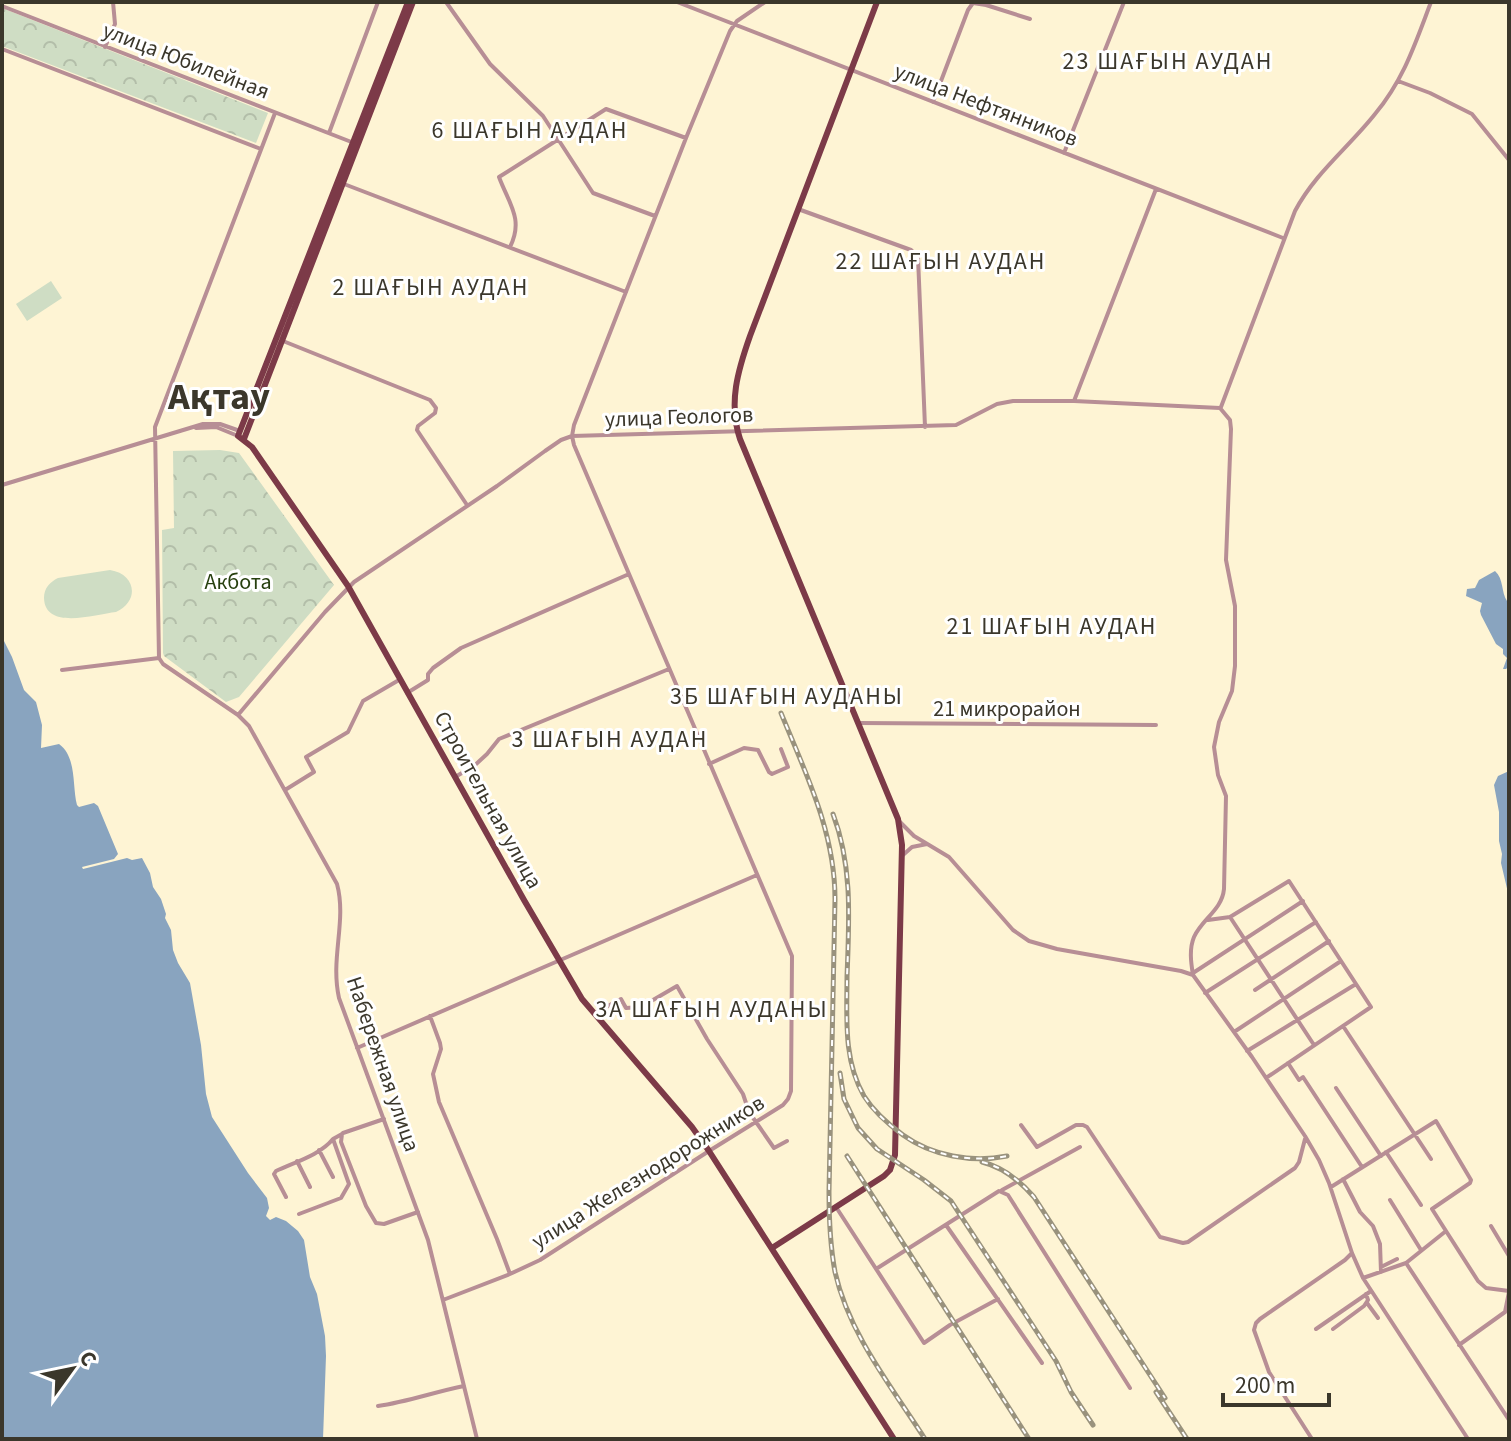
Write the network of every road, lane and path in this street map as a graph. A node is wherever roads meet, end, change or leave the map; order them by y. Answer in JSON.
{"nodes":[{"id":1,"x":113,"y":2,"type":"edge"},
{"id":2,"x":242,"y":2,"type":"edge"},
{"id":3,"x":250,"y":2,"type":"edge"},
{"id":4,"x":378,"y":2,"type":"edge"},
{"id":5,"x":411,"y":2,"type":"edge"},
{"id":6,"x":446,"y":2,"type":"edge"},
{"id":7,"x":677,"y":2,"type":"edge"},
{"id":8,"x":765,"y":2,"type":"edge"},
{"id":9,"x":877,"y":2,"type":"edge"},
{"id":10,"x":1124,"y":2,"type":"edge"},
{"id":11,"x":1431,"y":2,"type":"edge"},
{"id":12,"x":2,"y":6,"type":"edge"},
{"id":13,"x":1030,"y":19,"type":"dead end"},
{"id":14,"x":733,"y":25,"type":"junction"},
{"id":15,"x":105,"y":47,"type":"junction"},
{"id":16,"x":2,"y":49,"type":"edge"},
{"id":17,"x":851,"y":70,"type":"junction"},
{"id":18,"x":1398,"y":81,"type":"junction"},
{"id":19,"x":933,"y":102,"type":"junction"},
{"id":20,"x":275,"y":113,"type":"junction"},
{"id":21,"x":329,"y":133,"type":"junction"},
{"id":22,"x":686,"y":138,"type":"junction"},
{"id":23,"x":558,"y":140,"type":"junction"},
{"id":24,"x":356,"y":144,"type":"junction"},
{"id":25,"x":261,"y":149,"type":"junction"},
{"id":26,"x":1064,"y":153,"type":"junction"},
{"id":27,"x":1509,"y":160,"type":"edge"},
{"id":28,"x":340,"y":183,"type":"junction"},
{"id":29,"x":1156,"y":189,"type":"junction"},
{"id":30,"x":798,"y":209,"type":"junction"},
{"id":31,"x":655,"y":216,"type":"junction"},
{"id":32,"x":1283,"y":238,"type":"junction"},
{"id":33,"x":510,"y":247,"type":"junction"},
{"id":34,"x":626,"y":292,"type":"junction"},
{"id":35,"x":279,"y":339,"type":"junction"},
{"id":36,"x":1074,"y":401,"type":"junction"},
{"id":37,"x":1220,"y":408,"type":"junction"},
{"id":38,"x":925,"y":427,"type":"junction"},
{"id":39,"x":738,"y":430,"type":"junction"},
{"id":40,"x":242,"y":435,"type":"junction"},
{"id":41,"x":572,"y":436,"type":"junction"},
{"id":42,"x":155,"y":439,"type":"junction"},
{"id":43,"x":2,"y":485,"type":"edge"},
{"id":44,"x":467,"y":505,"type":"junction"},
{"id":45,"x":629,"y":574,"type":"junction"},
{"id":46,"x":348,"y":586,"type":"junction"},
{"id":47,"x":159,"y":658,"type":"junction"},
{"id":48,"x":669,"y":669,"type":"junction"},
{"id":49,"x":62,"y":670,"type":"dead end"},
{"id":50,"x":399,"y":680,"type":"junction"},
{"id":51,"x":407,"y":693,"type":"junction"},
{"id":52,"x":238,"y":715,"type":"junction"},
{"id":53,"x":858,"y":723,"type":"junction"},
{"id":54,"x":1156,"y":725,"type":"dead end"},
{"id":55,"x":781,"y":749,"type":"dead end"},
{"id":56,"x":709,"y":764,"type":"junction"},
{"id":57,"x":455,"y":777,"type":"junction"},
{"id":58,"x":285,"y":790,"type":"junction"},
{"id":59,"x":898,"y":819,"type":"junction"},
{"id":60,"x":928,"y":843,"type":"junction"},
{"id":61,"x":902,"y":857,"type":"junction"},
{"id":62,"x":757,"y":875,"type":"junction"},
{"id":63,"x":1303,"y":901,"type":"junction"},
{"id":64,"x":1230,"y":917,"type":"junction"},
{"id":65,"x":1207,"y":921,"type":"junction"},
{"id":66,"x":1316,"y":922,"type":"junction"},
{"id":67,"x":1245,"y":939,"type":"junction"},
{"id":68,"x":1329,"y":941,"type":"junction"},
{"id":69,"x":1258,"y":959,"type":"junction"},
{"id":70,"x":559,"y":961,"type":"junction"},
{"id":71,"x":1341,"y":961,"type":"junction"},
{"id":72,"x":1193,"y":974,"type":"junction"},
{"id":73,"x":1271,"y":979,"type":"junction"},
{"id":74,"x":1356,"y":984,"type":"junction"},
{"id":75,"x":1255,"y":990,"type":"dead end"},
{"id":76,"x":1205,"y":993,"type":"junction"},
{"id":77,"x":1284,"y":999,"type":"junction"},
{"id":78,"x":595,"y":1013,"type":"junction"},
{"id":79,"x":430,"y":1016,"type":"junction"},
{"id":80,"x":1298,"y":1020,"type":"junction"},
{"id":81,"x":1343,"y":1026,"type":"junction"},
{"id":82,"x":1233,"y":1033,"type":"junction"},
{"id":83,"x":1314,"y":1045,"type":"junction"},
{"id":84,"x":357,"y":1048,"type":"junction"},
{"id":85,"x":1247,"y":1051,"type":"junction"},
{"id":86,"x":1288,"y":1063,"type":"junction"},
{"id":87,"x":1266,"y":1078,"type":"junction"},
{"id":88,"x":1336,"y":1088,"type":"dead end"},
{"id":89,"x":384,"y":1119,"type":"junction"},
{"id":90,"x":756,"y":1122,"type":"junction"},
{"id":91,"x":1021,"y":1125,"type":"dead end"},
{"id":92,"x":342,"y":1134,"type":"junction"},
{"id":93,"x":1415,"y":1134,"type":"junction"},
{"id":94,"x":1305,"y":1136,"type":"junction"},
{"id":95,"x":333,"y":1139,"type":"junction"},
{"id":96,"x":787,"y":1141,"type":"dead end"},
{"id":97,"x":1080,"y":1147,"type":"dead end"},
{"id":98,"x":319,"y":1150,"type":"junction"},
{"id":99,"x":709,"y":1151,"type":"junction"},
{"id":100,"x":1386,"y":1152,"type":"junction"},
{"id":101,"x":1381,"y":1156,"type":"junction"},
{"id":102,"x":1431,"y":1159,"type":"dead end"},
{"id":103,"x":297,"y":1161,"type":"junction"},
{"id":104,"x":1362,"y":1167,"type":"junction"},
{"id":105,"x":333,"y":1177,"type":"dead end"},
{"id":106,"x":1343,"y":1179,"type":"junction"},
{"id":107,"x":310,"y":1187,"type":"dead end"},
{"id":108,"x":1331,"y":1187,"type":"junction"},
{"id":109,"x":999,"y":1191,"type":"junction"},
{"id":110,"x":286,"y":1197,"type":"dead end"},
{"id":111,"x":1390,"y":1200,"type":"dead end"},
{"id":112,"x":1421,"y":1205,"type":"dead end"},
{"id":113,"x":836,"y":1207,"type":"junction"},
{"id":114,"x":418,"y":1212,"type":"junction"},
{"id":115,"x":299,"y":1214,"type":"dead end"},
{"id":116,"x":946,"y":1225,"type":"junction"},
{"id":117,"x":1491,"y":1226,"type":"dead end"},
{"id":118,"x":1446,"y":1231,"type":"junction"},
{"id":119,"x":772,"y":1248,"type":"junction"},
{"id":120,"x":1421,"y":1250,"type":"junction"},
{"id":121,"x":1352,"y":1253,"type":"junction"},
{"id":122,"x":1509,"y":1256,"type":"edge"},
{"id":123,"x":1397,"y":1259,"type":"dead end"},
{"id":124,"x":1406,"y":1263,"type":"junction"},
{"id":125,"x":876,"y":1269,"type":"junction"},
{"id":126,"x":1381,"y":1270,"type":"junction"},
{"id":127,"x":510,"y":1274,"type":"junction"},
{"id":128,"x":1363,"y":1278,"type":"junction"},
{"id":129,"x":1509,"y":1292,"type":"edge"},
{"id":130,"x":1369,"y":1293,"type":"junction"},
{"id":131,"x":998,"y":1299,"type":"junction"},
{"id":132,"x":443,"y":1300,"type":"junction"},
{"id":133,"x":1367,"y":1303,"type":"junction"},
{"id":134,"x":1505,"y":1312,"type":"junction"},
{"id":135,"x":1378,"y":1318,"type":"dead end"},
{"id":136,"x":1509,"y":1320,"type":"edge"},
{"id":137,"x":1316,"y":1329,"type":"dead end"},
{"id":138,"x":1333,"y":1329,"type":"dead end"},
{"id":139,"x":1459,"y":1345,"type":"junction"},
{"id":140,"x":1042,"y":1363,"type":"dead end"},
{"id":141,"x":464,"y":1386,"type":"junction"},
{"id":142,"x":1130,"y":1388,"type":"dead end"},
{"id":143,"x":378,"y":1406,"type":"dead end"},
{"id":144,"x":1509,"y":1420,"type":"edge"},
{"id":145,"x":477,"y":1439,"type":"edge"},
{"id":146,"x":894,"y":1439,"type":"edge"},
{"id":147,"x":1312,"y":1439,"type":"edge"},
{"id":148,"x":1468,"y":1439,"type":"edge"}],
"edges":[{"from":1,"to":15,"type":"street"},
{"from":2,"to":3,"type":"street"},
{"from":4,"to":21,"type":"street"},
{"from":5,"to":24,"type":"main road"},
{"from":6,"to":23,"type":"street"},
{"from":7,"to":14,"type":"street","name":"улица Нефтянников"},
{"from":8,"to":14,"type":"street"},
{"from":9,"to":17,"type":"main road"},
{"from":10,"to":26,"type":"street"},
{"from":11,"to":18,"type":"street"},
{"from":12,"to":15,"type":"street","name":"улица Юбилейная"},
{"from":13,"to":19,"type":"street"},
{"from":14,"to":17,"type":"street","name":"улица Нефтянников"},
{"from":14,"to":22,"type":"street"},
{"from":15,"to":20,"type":"street","name":"улица Юбилейная"},
{"from":16,"to":25,"type":"street"},
{"from":17,"to":19,"type":"street","name":"улица Нефтянников"},
{"from":17,"to":30,"type":"main road"},
{"from":18,"to":27,"type":"street"},
{"from":18,"to":32,"type":"street"},
{"from":19,"to":26,"type":"street","name":"улица Нефтянников"},
{"from":20,"to":21,"type":"street","name":"улица Юбилейная"},
{"from":20,"to":25,"type":"street"},
{"from":21,"to":24,"type":"street","name":"улица Юбилейная"},
{"from":22,"to":23,"type":"street"},
{"from":22,"to":31,"type":"street"},
{"from":23,"to":31,"type":"street"},
{"from":23,"to":33,"type":"street"},
{"from":24,"to":28,"type":"main road"},
{"from":25,"to":42,"type":"street"},
{"from":26,"to":29,"type":"street","name":"улица Нефтянников"},
{"from":28,"to":33,"type":"street"},
{"from":28,"to":35,"type":"main road"},
{"from":29,"to":32,"type":"street","name":"улица Нефтянников"},
{"from":29,"to":36,"type":"street"},
{"from":30,"to":38,"type":"street"},
{"from":30,"to":39,"type":"main road"},
{"from":31,"to":34,"type":"street"},
{"from":32,"to":37,"type":"street"},
{"from":33,"to":34,"type":"street"},
{"from":34,"to":41,"type":"street"},
{"from":35,"to":40,"type":"main road"},
{"from":35,"to":44,"type":"street"},
{"from":36,"to":37,"type":"street","name":"улица Геологов"},
{"from":36,"to":38,"type":"street","name":"улица Геологов"},
{"from":37,"to":65,"type":"street"},
{"from":38,"to":39,"type":"street","name":"улица Геологов"},
{"from":39,"to":41,"type":"street","name":"улица Геологов"},
{"from":39,"to":53,"type":"main road"},
{"from":40,"to":42,"type":"street"},
{"from":40,"to":46,"type":"main road","name":"Строительная улица"},
{"from":41,"to":44,"type":"street","name":"улица Геологов"},
{"from":41,"to":45,"type":"street","name":"улица Железнодорожников"},
{"from":42,"to":43,"type":"street"},
{"from":42,"to":47,"type":"street"},
{"from":44,"to":46,"type":"street","name":"улица Геологов"},
{"from":45,"to":48,"type":"street","name":"улица Железнодорожников"},
{"from":45,"to":51,"type":"street"},
{"from":46,"to":50,"type":"main road","name":"Строительная улица"},
{"from":46,"to":52,"type":"street","name":"улица Геологов"},
{"from":47,"to":49,"type":"street"},
{"from":47,"to":52,"type":"street"},
{"from":48,"to":56,"type":"street","name":"улица Железнодорожников"},
{"from":48,"to":57,"type":"street"},
{"from":50,"to":51,"type":"main road","name":"Строительная улица"},
{"from":50,"to":58,"type":"street"},
{"from":51,"to":57,"type":"main road","name":"Строительная улица"},
{"from":52,"to":58,"type":"street","name":"Набережная улица"},
{"from":53,"to":54,"type":"street","name":"21 микрорайон"},
{"from":53,"to":59,"type":"main road"},
{"from":55,"to":56,"type":"street"},
{"from":56,"to":62,"type":"street","name":"улица Железнодорожников"},
{"from":57,"to":70,"type":"main road","name":"Строительная улица"},
{"from":58,"to":84,"type":"street","name":"Набережная улица"},
{"from":59,"to":60,"type":"street"},
{"from":59,"to":61,"type":"main road"},
{"from":60,"to":61,"type":"street"},
{"from":60,"to":72,"type":"street"},
{"from":61,"to":113,"type":"main road"},
{"from":62,"to":70,"type":"street"},
{"from":62,"to":90,"type":"street","name":"улица Железнодорожников"},
{"from":63,"to":64,"type":"street"},
{"from":63,"to":66,"type":"street"},
{"from":63,"to":67,"type":"street"},
{"from":64,"to":65,"type":"street"},
{"from":64,"to":67,"type":"street"},
{"from":65,"to":72,"type":"street"},
{"from":66,"to":68,"type":"street"},
{"from":66,"to":69,"type":"street"},
{"from":67,"to":69,"type":"street"},
{"from":67,"to":72,"type":"street"},
{"from":68,"to":71,"type":"street"},
{"from":68,"to":73,"type":"street"},
{"from":69,"to":73,"type":"street"},
{"from":69,"to":76,"type":"street"},
{"from":70,"to":78,"type":"main road","name":"Строительная улица"},
{"from":70,"to":79,"type":"street"},
{"from":71,"to":74,"type":"street"},
{"from":71,"to":77,"type":"street"},
{"from":72,"to":76,"type":"street"},
{"from":73,"to":75,"type":"street"},
{"from":73,"to":77,"type":"street"},
{"from":74,"to":80,"type":"street"},
{"from":74,"to":81,"type":"street"},
{"from":76,"to":82,"type":"street"},
{"from":77,"to":80,"type":"street"},
{"from":77,"to":82,"type":"street"},
{"from":78,"to":90,"type":"street"},
{"from":78,"to":99,"type":"main road","name":"Строительная улица"},
{"from":79,"to":84,"type":"street"},
{"from":79,"to":127,"type":"street"},
{"from":80,"to":83,"type":"street"},
{"from":80,"to":85,"type":"street"},
{"from":81,"to":83,"type":"street"},
{"from":81,"to":93,"type":"street"},
{"from":82,"to":85,"type":"street"},
{"from":83,"to":86,"type":"street"},
{"from":84,"to":89,"type":"street","name":"Набережная улица"},
{"from":85,"to":87,"type":"street"},
{"from":86,"to":87,"type":"street"},
{"from":86,"to":104,"type":"street"},
{"from":87,"to":94,"type":"street"},
{"from":88,"to":101,"type":"street"},
{"from":89,"to":92,"type":"street"},
{"from":89,"to":114,"type":"street","name":"Набережная улица"},
{"from":90,"to":96,"type":"street"},
{"from":90,"to":99,"type":"street","name":"улица Железнодорожников"},
{"from":91,"to":94,"type":"street"},
{"from":92,"to":95,"type":"street"},
{"from":92,"to":114,"type":"street"},
{"from":93,"to":100,"type":"street"},
{"from":93,"to":102,"type":"street"},
{"from":93,"to":118,"type":"street"},
{"from":94,"to":108,"type":"street"},
{"from":95,"to":98,"type":"street"},
{"from":95,"to":115,"type":"street"},
{"from":97,"to":109,"type":"street"},
{"from":98,"to":103,"type":"street"},
{"from":98,"to":105,"type":"street"},
{"from":99,"to":119,"type":"main road","name":"Строительная улица"},
{"from":99,"to":127,"type":"street","name":"улица Железнодорожников"},
{"from":100,"to":101,"type":"street"},
{"from":100,"to":112,"type":"street"},
{"from":101,"to":104,"type":"street"},
{"from":103,"to":107,"type":"street"},
{"from":103,"to":110,"type":"street"},
{"from":104,"to":106,"type":"street"},
{"from":106,"to":108,"type":"street"},
{"from":106,"to":126,"type":"street"},
{"from":108,"to":121,"type":"street"},
{"from":109,"to":116,"type":"street"},
{"from":109,"to":142,"type":"street"},
{"from":111,"to":120,"type":"street"},
{"from":113,"to":119,"type":"main road"},
{"from":113,"to":125,"type":"street"},
{"from":114,"to":132,"type":"street","name":"Набережная улица"},
{"from":116,"to":125,"type":"street"},
{"from":116,"to":131,"type":"street"},
{"from":117,"to":122,"type":"street"},
{"from":118,"to":120,"type":"street"},
{"from":118,"to":129,"type":"street"},
{"from":119,"to":146,"type":"main road","name":"Строительная улица"},
{"from":120,"to":124,"type":"street"},
{"from":121,"to":128,"type":"street"},
{"from":121,"to":147,"type":"street"},
{"from":123,"to":126,"type":"street"},
{"from":124,"to":126,"type":"street"},
{"from":124,"to":139,"type":"street"},
{"from":125,"to":131,"type":"street"},
{"from":126,"to":128,"type":"street"},
{"from":127,"to":132,"type":"street","name":"улица Железнодорожников"},
{"from":128,"to":130,"type":"street"},
{"from":129,"to":134,"type":"street"},
{"from":130,"to":133,"type":"street"},
{"from":130,"to":137,"type":"street"},
{"from":130,"to":148,"type":"street"},
{"from":131,"to":140,"type":"street"},
{"from":132,"to":141,"type":"street","name":"Набережная улица"},
{"from":133,"to":135,"type":"street"},
{"from":133,"to":138,"type":"street"},
{"from":134,"to":136,"type":"street"},
{"from":134,"to":139,"type":"street"},
{"from":139,"to":144,"type":"street"},
{"from":141,"to":143,"type":"street"},
{"from":141,"to":145,"type":"street","name":"Набережная улица"}]}
